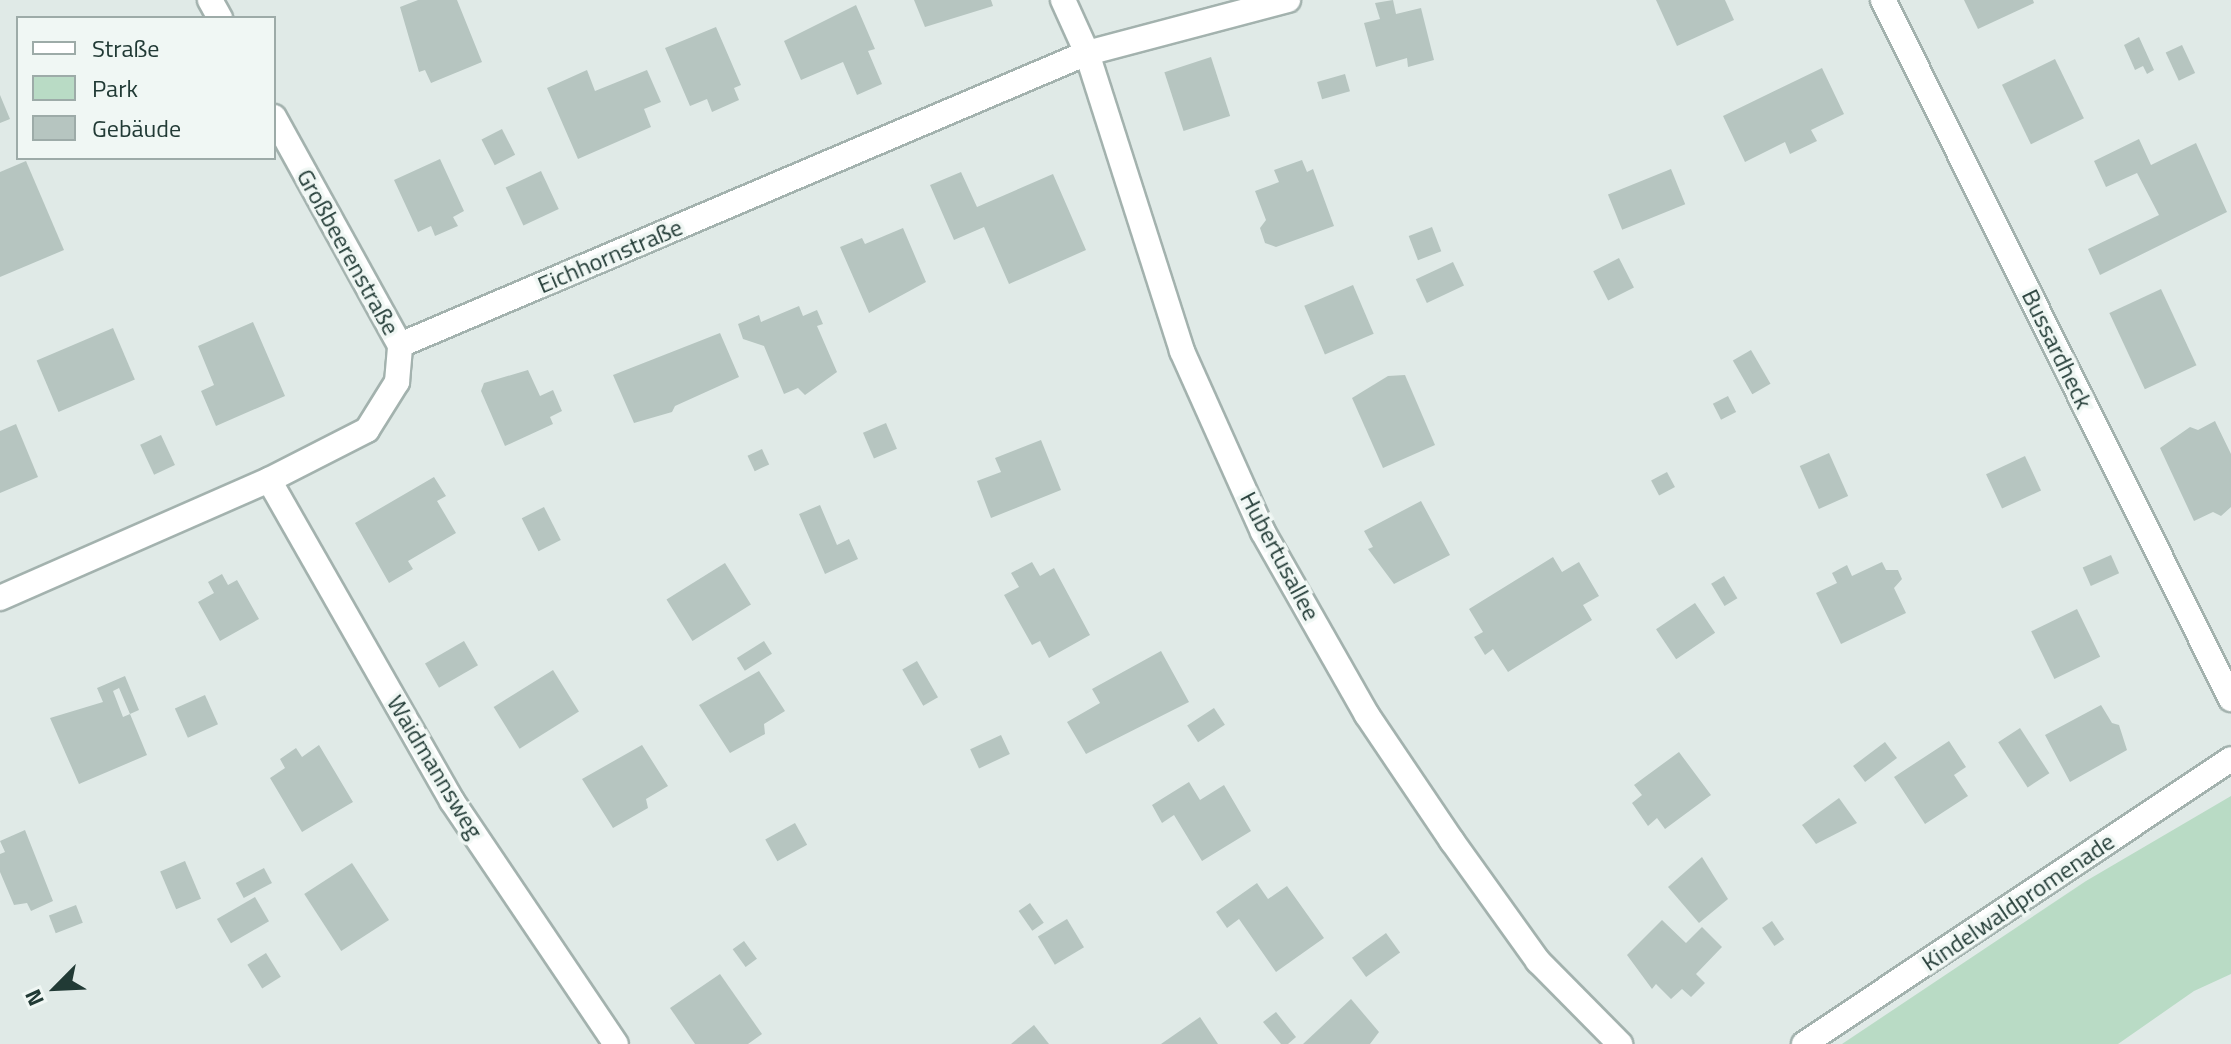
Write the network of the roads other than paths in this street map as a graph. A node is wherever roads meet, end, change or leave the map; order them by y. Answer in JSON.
{"nodes":[{"id":1,"x":1063,"y":0,"type":"edge"},
{"id":2,"x":1288,"y":0,"type":"edge"},
{"id":3,"x":1883,"y":0,"type":"edge"},
{"id":4,"x":1087,"y":53,"type":"junction"},
{"id":5,"x":276,"y":121,"type":"edge"},
{"id":6,"x":400,"y":345,"type":"junction"},
{"id":7,"x":269,"y":480,"type":"junction"},
{"id":8,"x":0,"y":598,"type":"edge"},
{"id":9,"x":2231,"y":699,"type":"edge"},
{"id":10,"x":2231,"y":759,"type":"edge"},
{"id":11,"x":616,"y":1044,"type":"edge"},
{"id":12,"x":1620,"y":1044,"type":"edge"},
{"id":13,"x":1804,"y":1044,"type":"edge"}],
"edges":[{"from":1,"to":4,"type":"street","name":"Hubertusallee"},
{"from":2,"to":4,"type":"street","name":"Eichhornstraße"},
{"from":3,"to":9,"type":"street","name":"Bussardheck"},
{"from":4,"to":6,"type":"street","name":"Eichhornstraße"},
{"from":4,"to":12,"type":"street","name":"Hubertusallee"},
{"from":5,"to":6,"type":"street","name":"Großbeerenstraße"},
{"from":6,"to":7,"type":"street"},
{"from":7,"to":8,"type":"street"},
{"from":7,"to":11,"type":"street","name":"Waidmannsweg"},
{"from":10,"to":13,"type":"street","name":"Kindelwaldpromenade"}]}
